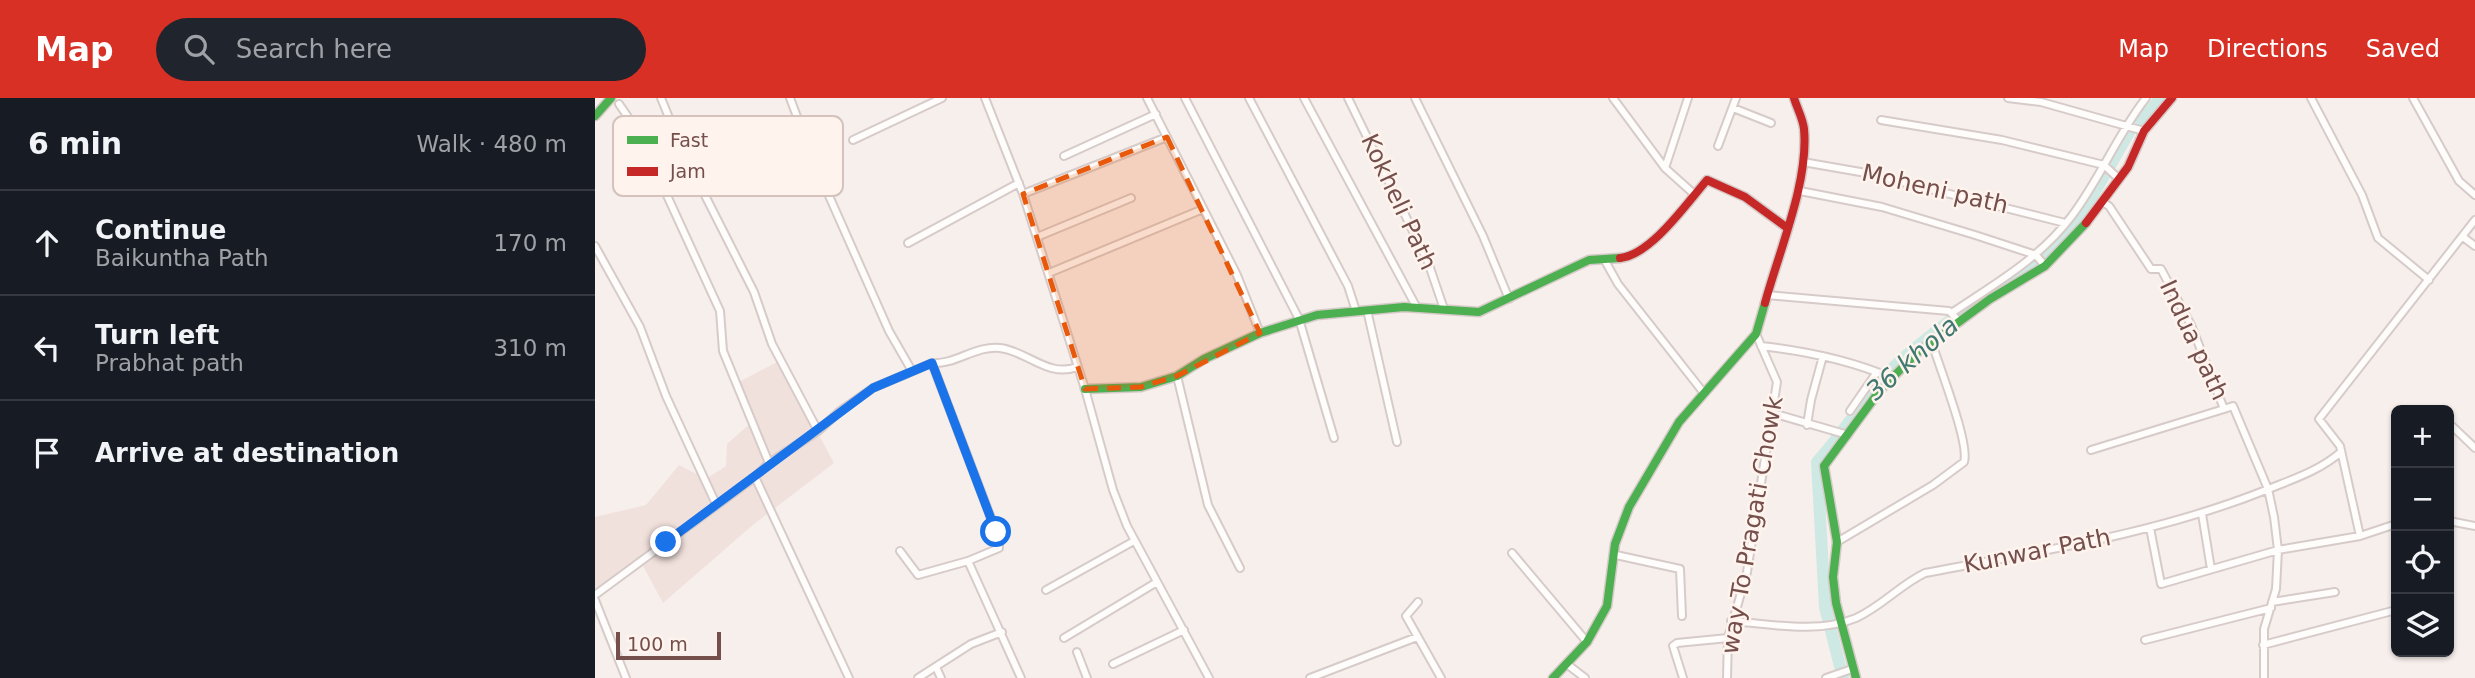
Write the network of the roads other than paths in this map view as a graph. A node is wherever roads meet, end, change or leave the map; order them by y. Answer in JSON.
{"nodes":[{"id":1,"x":611,"y":98,"type":"edge"},
{"id":2,"x":661,"y":98,"type":"edge"},
{"id":3,"x":790,"y":98,"type":"edge"},
{"id":4,"x":941,"y":98,"type":"edge"},
{"id":5,"x":985,"y":98,"type":"edge"},
{"id":6,"x":1147,"y":98,"type":"edge"},
{"id":7,"x":1185,"y":98,"type":"edge"},
{"id":8,"x":1249,"y":98,"type":"edge"},
{"id":9,"x":1304,"y":98,"type":"edge"},
{"id":10,"x":1348,"y":98,"type":"edge"},
{"id":11,"x":1415,"y":98,"type":"edge"},
{"id":12,"x":1613,"y":98,"type":"edge"},
{"id":13,"x":1688,"y":98,"type":"edge"},
{"id":14,"x":1736,"y":98,"type":"edge"},
{"id":15,"x":1794,"y":98,"type":"edge"},
{"id":16,"x":2008,"y":98,"type":"edge"},
{"id":17,"x":2146,"y":98,"type":"edge"},
{"id":18,"x":2172,"y":98,"type":"edge"},
{"id":19,"x":2311,"y":98,"type":"edge"},
{"id":20,"x":2413,"y":98,"type":"edge"},
{"id":21,"x":619,"y":104,"type":"dead end"},
{"id":22,"x":1733,"y":108,"type":"junction"},
{"id":23,"x":1156,"y":114,"type":"junction"},
{"id":24,"x":595,"y":116,"type":"edge"},
{"id":25,"x":627,"y":116,"type":"edge"},
{"id":26,"x":668,"y":116,"type":"edge"},
{"id":27,"x":797,"y":116,"type":"edge"},
{"id":28,"x":1881,"y":120,"type":"dead end"},
{"id":29,"x":1770,"y":123,"type":"dead end"},
{"id":30,"x":2124,"y":126,"type":"junction"},
{"id":31,"x":2144,"y":131,"type":"junction"},
{"id":32,"x":1167,"y":137,"type":"junction"},
{"id":33,"x":853,"y":140,"type":"dead end"},
{"id":34,"x":1718,"y":146,"type":"dead end"},
{"id":35,"x":1064,"y":156,"type":"dead end"},
{"id":36,"x":1803,"y":162,"type":"junction"},
{"id":37,"x":2104,"y":165,"type":"junction"},
{"id":38,"x":1665,"y":167,"type":"junction"},
{"id":39,"x":2119,"y":179,"type":"junction"},
{"id":40,"x":1019,"y":183,"type":"junction"},
{"id":41,"x":1800,"y":191,"type":"junction"},
{"id":42,"x":1023,"y":194,"type":"junction"},
{"id":43,"x":1694,"y":194,"type":"junction"},
{"id":44,"x":2475,"y":195,"type":"edge"},
{"id":45,"x":667,"y":196,"type":"edge"},
{"id":46,"x":705,"y":196,"type":"edge"},
{"id":47,"x":829,"y":196,"type":"edge"},
{"id":48,"x":1131,"y":198,"type":"dead end"},
{"id":49,"x":2102,"y":202,"type":"junction"},
{"id":50,"x":1203,"y":209,"type":"junction"},
{"id":51,"x":2475,"y":220,"type":"edge"},
{"id":52,"x":2065,"y":223,"type":"junction"},
{"id":53,"x":1786,"y":227,"type":"junction"},
{"id":54,"x":1037,"y":237,"type":"junction"},
{"id":55,"x":2463,"y":237,"type":"junction"},
{"id":56,"x":908,"y":243,"type":"dead end"},
{"id":57,"x":595,"y":246,"type":"edge"},
{"id":58,"x":2475,"y":246,"type":"edge"},
{"id":59,"x":2036,"y":255,"type":"junction"},
{"id":60,"x":1604,"y":260,"type":"junction"},
{"id":61,"x":2045,"y":266,"type":"junction"},
{"id":62,"x":1049,"y":273,"type":"junction"},
{"id":63,"x":2429,"y":280,"type":"junction"},
{"id":64,"x":1767,"y":295,"type":"junction"},
{"id":65,"x":1509,"y":299,"type":"junction"},
{"id":66,"x":1417,"y":308,"type":"junction"},
{"id":67,"x":1444,"y":309,"type":"junction"},
{"id":68,"x":1367,"y":310,"type":"junction"},
{"id":69,"x":1356,"y":311,"type":"junction"},
{"id":70,"x":1953,"y":312,"type":"junction"},
{"id":71,"x":1299,"y":319,"type":"junction"},
{"id":72,"x":1960,"y":322,"type":"junction"},
{"id":73,"x":1259,"y":333,"type":"junction"},
{"id":74,"x":1756,"y":334,"type":"junction"},
{"id":75,"x":1932,"y":343,"type":"junction"},
{"id":76,"x":1761,"y":346,"type":"junction"},
{"id":77,"x":1823,"y":356,"type":"junction"},
{"id":78,"x":932,"y":363,"type":"junction"},
{"id":79,"x":1077,"y":367,"type":"junction"},
{"id":80,"x":912,"y":371,"type":"junction"},
{"id":81,"x":1877,"y":372,"type":"junction"},
{"id":82,"x":1177,"y":376,"type":"junction"},
{"id":83,"x":1892,"y":378,"type":"junction"},
{"id":84,"x":1085,"y":389,"type":"junction"},
{"id":85,"x":1703,"y":392,"type":"junction"},
{"id":86,"x":2224,"y":409,"type":"junction"},
{"id":87,"x":1850,"y":411,"type":"dead end"},
{"id":88,"x":1772,"y":413,"type":"junction"},
{"id":89,"x":1807,"y":425,"type":"junction"},
{"id":90,"x":2454,"y":428,"type":"edge"},
{"id":91,"x":818,"y":431,"type":"junction"},
{"id":92,"x":1848,"y":435,"type":"junction"},
{"id":93,"x":1334,"y":438,"type":"dead end"},
{"id":94,"x":1397,"y":442,"type":"dead end"},
{"id":95,"x":2475,"y":448,"type":"edge"},
{"id":96,"x":2091,"y":450,"type":"dead end"},
{"id":97,"x":2341,"y":452,"type":"junction"},
{"id":98,"x":769,"y":463,"type":"junction"},
{"id":99,"x":755,"y":477,"type":"junction"},
{"id":100,"x":2268,"y":489,"type":"junction"},
{"id":101,"x":716,"y":504,"type":"junction"},
{"id":102,"x":2202,"y":514,"type":"junction"},
{"id":103,"x":2454,"y":522,"type":"edge"},
{"id":104,"x":2391,"y":526,"type":"edge"},
{"id":105,"x":2475,"y":526,"type":"edge"},
{"id":106,"x":2150,"y":528,"type":"junction"},
{"id":107,"x":2360,"y":536,"type":"junction"},
{"id":108,"x":1134,"y":541,"type":"junction"},
{"id":109,"x":1837,"y":542,"type":"junction"},
{"id":110,"x":2278,"y":550,"type":"junction"},
{"id":111,"x":901,"y":551,"type":"dead end"},
{"id":112,"x":1512,"y":553,"type":"dead end"},
{"id":113,"x":1616,"y":555,"type":"junction"},
{"id":114,"x":968,"y":561,"type":"junction"},
{"id":115,"x":1240,"y":568,"type":"dead end"},
{"id":116,"x":2211,"y":569,"type":"junction"},
{"id":117,"x":1157,"y":582,"type":"junction"},
{"id":118,"x":1046,"y":590,"type":"dead end"},
{"id":119,"x":2335,"y":592,"type":"dead end"},
{"id":120,"x":595,"y":598,"type":"edge"},
{"id":121,"x":1418,"y":603,"type":"dead end"},
{"id":122,"x":2271,"y":605,"type":"junction"},
{"id":123,"x":2391,"y":611,"type":"edge"},
{"id":124,"x":1682,"y":616,"type":"dead end"},
{"id":125,"x":1731,"y":621,"type":"junction"},
{"id":126,"x":1841,"y":621,"type":"junction"},
{"id":127,"x":1184,"y":630,"type":"junction"},
{"id":128,"x":1002,"y":632,"type":"junction"},
{"id":129,"x":1417,"y":637,"type":"junction"},
{"id":130,"x":1064,"y":638,"type":"dead end"},
{"id":131,"x":1728,"y":638,"type":"junction"},
{"id":132,"x":2145,"y":640,"type":"dead end"},
{"id":133,"x":1587,"y":642,"type":"junction"},
{"id":134,"x":2263,"y":645,"type":"junction"},
{"id":135,"x":1077,"y":652,"type":"dead end"},
{"id":136,"x":1113,"y":664,"type":"dead end"},
{"id":137,"x":1568,"y":665,"type":"junction"},
{"id":138,"x":936,"y":667,"type":"junction"},
{"id":139,"x":1854,"y":673,"type":"edge"},
{"id":140,"x":627,"y":678,"type":"edge"},
{"id":141,"x":849,"y":678,"type":"edge"},
{"id":142,"x":918,"y":678,"type":"edge"},
{"id":143,"x":941,"y":678,"type":"edge"},
{"id":144,"x":1021,"y":678,"type":"edge"},
{"id":145,"x":1087,"y":678,"type":"edge"},
{"id":146,"x":1209,"y":678,"type":"edge"},
{"id":147,"x":1310,"y":678,"type":"edge"},
{"id":148,"x":1441,"y":678,"type":"edge"},
{"id":149,"x":1553,"y":678,"type":"edge"},
{"id":150,"x":1585,"y":678,"type":"edge"},
{"id":151,"x":1683,"y":678,"type":"edge"},
{"id":152,"x":1727,"y":678,"type":"edge"},
{"id":153,"x":1826,"y":678,"type":"edge"},
{"id":154,"x":2265,"y":678,"type":"edge"}],
"edges":[{"from":1,"to":24,"type":"main road"},
{"from":2,"to":26,"type":"street"},
{"from":3,"to":27,"type":"street"},
{"from":4,"to":33,"type":"street"},
{"from":5,"to":40,"type":"street"},
{"from":6,"to":23,"type":"street"},
{"from":7,"to":71,"type":"street"},
{"from":8,"to":69,"type":"street"},
{"from":9,"to":66,"type":"street"},
{"from":10,"to":67,"type":"street","name":"Kokheli Path"},
{"from":11,"to":65,"type":"street"},
{"from":12,"to":38,"type":"street"},
{"from":13,"to":38,"type":"street"},
{"from":14,"to":22,"type":"street"},
{"from":15,"to":36,"type":"main road"},
{"from":16,"to":30,"type":"street"},
{"from":17,"to":30,"type":"street"},
{"from":18,"to":31,"type":"main road"},
{"from":19,"to":63,"type":"street"},
{"from":20,"to":44,"type":"street"},
{"from":21,"to":25,"type":"street"},
{"from":22,"to":29,"type":"street"},
{"from":22,"to":34,"type":"street"},
{"from":23,"to":32,"type":"street"},
{"from":23,"to":35,"type":"street"},
{"from":28,"to":37,"type":"street"},
{"from":30,"to":31,"type":"street"},
{"from":30,"to":37,"type":"street"},
{"from":31,"to":39,"type":"main road"},
{"from":32,"to":42,"type":"street"},
{"from":32,"to":50,"type":"street"},
{"from":36,"to":41,"type":"main road"},
{"from":36,"to":52,"type":"street","name":"Moheni path"},
{"from":37,"to":39,"type":"street"},
{"from":37,"to":52,"type":"street"},
{"from":38,"to":43,"type":"street"},
{"from":39,"to":49,"type":"main road"},
{"from":40,"to":42,"type":"street"},
{"from":40,"to":56,"type":"street"},
{"from":41,"to":53,"type":"main road"},
{"from":41,"to":59,"type":"street"},
{"from":42,"to":54,"type":"street"},
{"from":43,"to":53,"type":"main road"},
{"from":43,"to":60,"type":"main road"},
{"from":45,"to":98,"type":"street"},
{"from":46,"to":91,"type":"street"},
{"from":47,"to":80,"type":"street"},
{"from":48,"to":54,"type":"street"},
{"from":49,"to":61,"type":"main road"},
{"from":49,"to":86,"type":"street","name":"Indua path"},
{"from":50,"to":62,"type":"street"},
{"from":50,"to":73,"type":"street"},
{"from":51,"to":55,"type":"street"},
{"from":52,"to":59,"type":"street"},
{"from":53,"to":64,"type":"main road"},
{"from":54,"to":62,"type":"street"},
{"from":55,"to":58,"type":"street"},
{"from":55,"to":63,"type":"street"},
{"from":57,"to":101,"type":"street"},
{"from":59,"to":61,"type":"street"},
{"from":59,"to":70,"type":"street"},
{"from":60,"to":65,"type":"main road"},
{"from":60,"to":85,"type":"street"},
{"from":61,"to":72,"type":"main road"},
{"from":62,"to":79,"type":"street"},
{"from":63,"to":97,"type":"street"},
{"from":64,"to":70,"type":"street"},
{"from":64,"to":74,"type":"main road"},
{"from":65,"to":67,"type":"main road"},
{"from":66,"to":67,"type":"main road"},
{"from":66,"to":68,"type":"main road"},
{"from":68,"to":69,"type":"main road"},
{"from":68,"to":94,"type":"street"},
{"from":69,"to":71,"type":"main road"},
{"from":70,"to":72,"type":"street"},
{"from":71,"to":73,"type":"main road"},
{"from":71,"to":93,"type":"street"},
{"from":72,"to":75,"type":"main road"},
{"from":73,"to":82,"type":"main road"},
{"from":74,"to":76,"type":"street","name":"way To Pragati Chowk"},
{"from":74,"to":85,"type":"main road"},
{"from":75,"to":83,"type":"main road"},
{"from":75,"to":109,"type":"street"},
{"from":76,"to":77,"type":"street"},
{"from":76,"to":88,"type":"street","name":"way To Pragati Chowk"},
{"from":77,"to":81,"type":"street"},
{"from":77,"to":89,"type":"street"},
{"from":78,"to":79,"type":"street"},
{"from":78,"to":80,"type":"street"},
{"from":78,"to":114,"type":"street"},
{"from":79,"to":84,"type":"street"},
{"from":80,"to":91,"type":"street"},
{"from":81,"to":83,"type":"street"},
{"from":81,"to":87,"type":"street"},
{"from":82,"to":84,"type":"main road"},
{"from":82,"to":115,"type":"street"},
{"from":83,"to":92,"type":"main road"},
{"from":84,"to":108,"type":"street"},
{"from":85,"to":113,"type":"main road"},
{"from":86,"to":96,"type":"street"},
{"from":86,"to":100,"type":"street","name":"Indua path"},
{"from":88,"to":89,"type":"street"},
{"from":88,"to":125,"type":"street","name":"way To Pragati Chowk"},
{"from":89,"to":92,"type":"street"},
{"from":90,"to":95,"type":"street"},
{"from":91,"to":98,"type":"street"},
{"from":92,"to":109,"type":"main road"},
{"from":97,"to":100,"type":"street","name":"Kunwar Path"},
{"from":97,"to":107,"type":"street"},
{"from":98,"to":99,"type":"street"},
{"from":99,"to":101,"type":"street"},
{"from":99,"to":141,"type":"street"},
{"from":100,"to":102,"type":"street","name":"Kunwar Path"},
{"from":100,"to":110,"type":"street"},
{"from":101,"to":120,"type":"street"},
{"from":102,"to":106,"type":"street","name":"Kunwar Path"},
{"from":102,"to":116,"type":"street"},
{"from":103,"to":105,"type":"street"},
{"from":104,"to":107,"type":"street"},
{"from":106,"to":116,"type":"street"},
{"from":106,"to":126,"type":"street","name":"Kunwar Path"},
{"from":107,"to":110,"type":"street"},
{"from":108,"to":117,"type":"street"},
{"from":108,"to":118,"type":"street"},
{"from":109,"to":126,"type":"main road"},
{"from":110,"to":116,"type":"street"},
{"from":110,"to":122,"type":"street"},
{"from":111,"to":114,"type":"street"},
{"from":112,"to":133,"type":"street"},
{"from":113,"to":124,"type":"street"},
{"from":113,"to":133,"type":"main road"},
{"from":114,"to":128,"type":"street"},
{"from":117,"to":127,"type":"street"},
{"from":117,"to":130,"type":"street"},
{"from":119,"to":122,"type":"street"},
{"from":120,"to":140,"type":"street"},
{"from":121,"to":129,"type":"street"},
{"from":122,"to":132,"type":"street"},
{"from":122,"to":134,"type":"street"},
{"from":123,"to":134,"type":"street"},
{"from":125,"to":126,"type":"street","name":"Kunwar Path"},
{"from":125,"to":131,"type":"street","name":"way To Pragati Chowk"},
{"from":126,"to":139,"type":"main road"},
{"from":127,"to":136,"type":"street"},
{"from":127,"to":146,"type":"street"},
{"from":128,"to":138,"type":"street"},
{"from":128,"to":144,"type":"street"},
{"from":129,"to":147,"type":"street"},
{"from":129,"to":148,"type":"street"},
{"from":131,"to":151,"type":"street"},
{"from":131,"to":152,"type":"street","name":"way To Pragati Chowk"},
{"from":133,"to":137,"type":"main road"},
{"from":134,"to":154,"type":"street"},
{"from":135,"to":145,"type":"street"},
{"from":137,"to":149,"type":"main road"},
{"from":137,"to":150,"type":"street"},
{"from":138,"to":142,"type":"street"},
{"from":138,"to":143,"type":"street"},
{"from":139,"to":153,"type":"street"}]}
